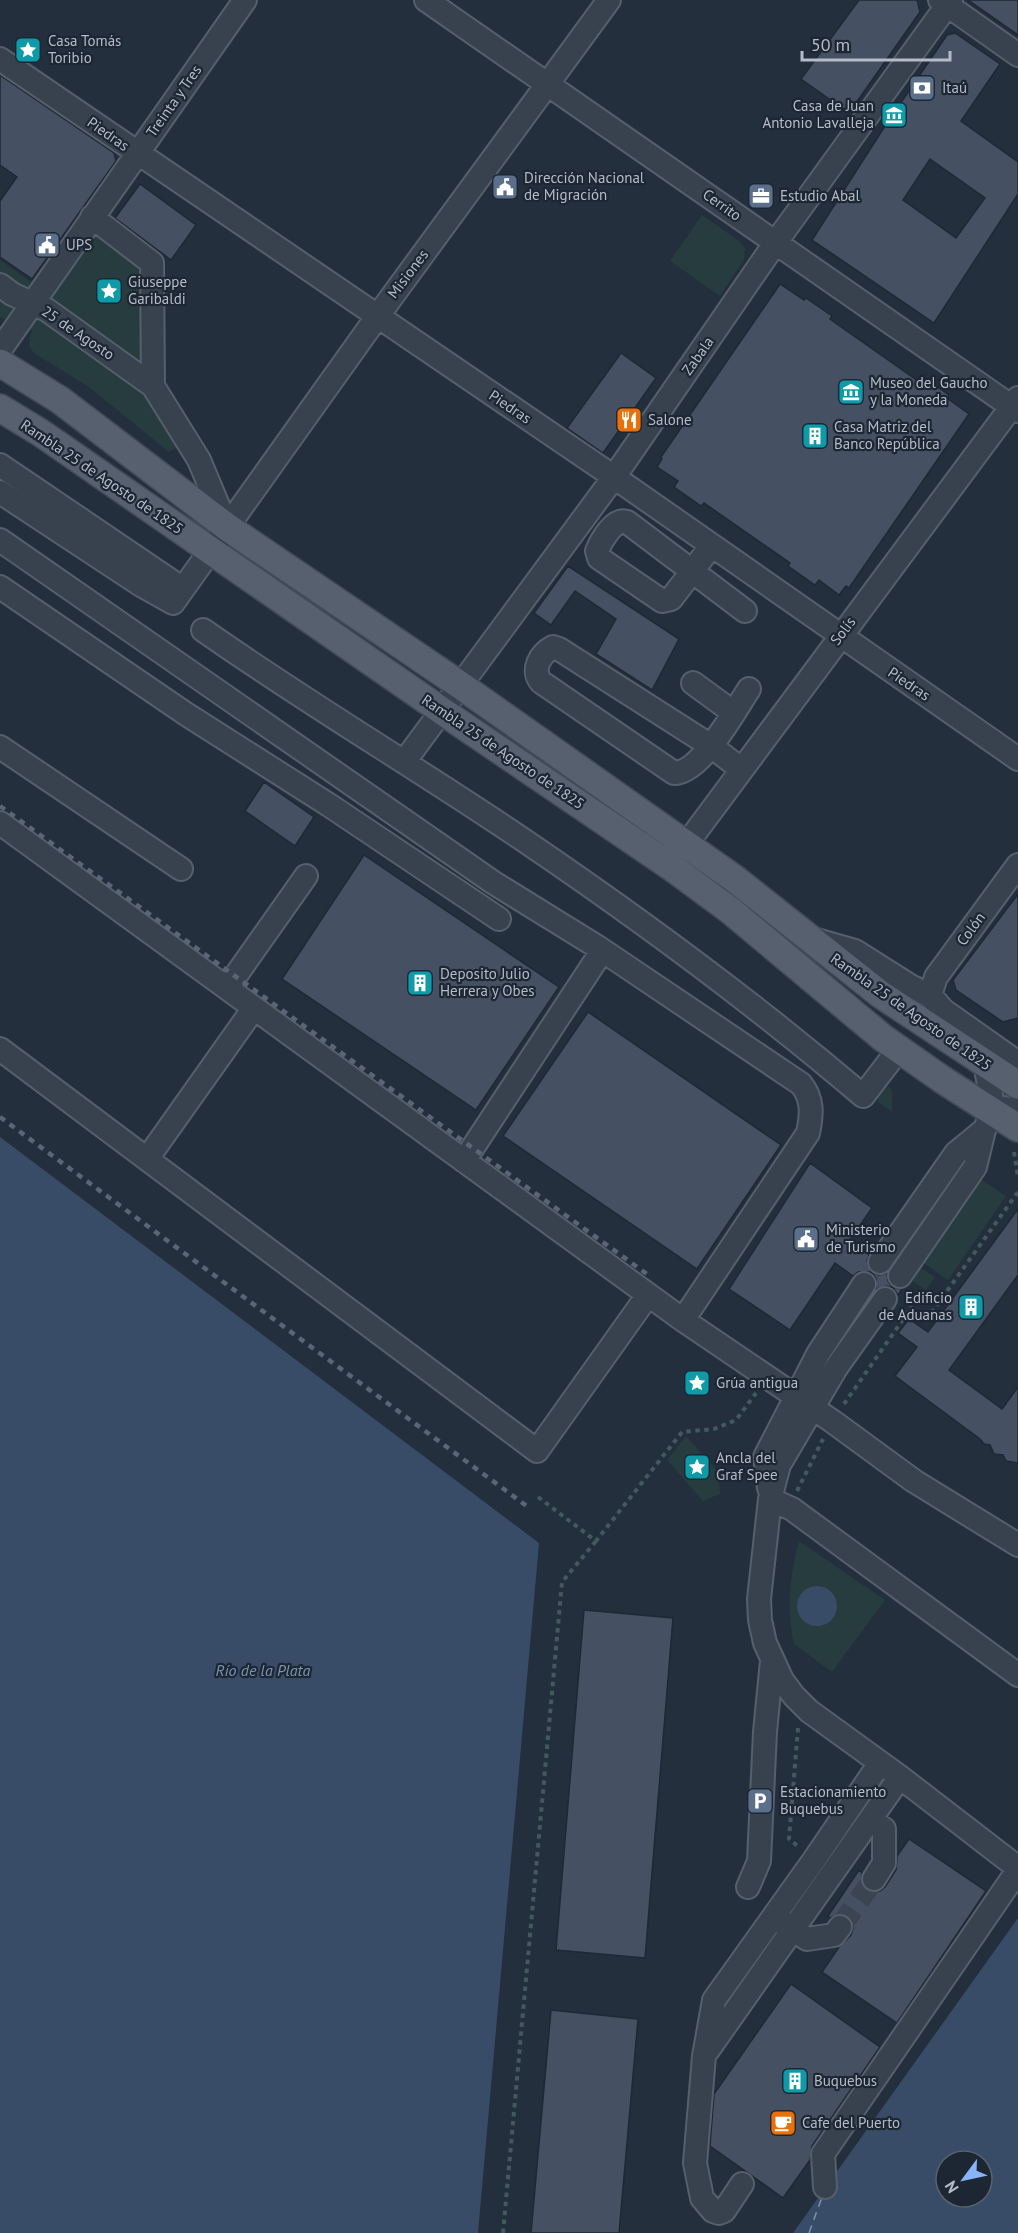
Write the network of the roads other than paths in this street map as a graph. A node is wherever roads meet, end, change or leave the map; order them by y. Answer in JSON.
{"nodes":[{"id":1,"x":245,"y":0,"type":"edge"},
{"id":2,"x":426,"y":0,"type":"edge"},
{"id":3,"x":609,"y":0,"type":"edge"},
{"id":4,"x":946,"y":2,"type":"edge"},
{"id":5,"x":1018,"y":55,"type":"edge"},
{"id":6,"x":0,"y":59,"type":"edge"},
{"id":7,"x":548,"y":85,"type":"junction"},
{"id":8,"x":136,"y":153,"type":"junction"},
{"id":9,"x":92,"y":217,"type":"junction"},
{"id":10,"x":776,"y":242,"type":"junction"},
{"id":11,"x":0,"y":285,"type":"edge"},
{"id":12,"x":33,"y":303,"type":"junction"},
{"id":13,"x":376,"y":317,"type":"junction"},
{"id":14,"x":0,"y":350,"type":"edge"},
{"id":15,"x":0,"y":363,"type":"edge"},
{"id":16,"x":153,"y":386,"type":"junction"},
{"id":17,"x":1016,"y":405,"type":"edge"},
{"id":18,"x":0,"y":408,"type":"edge"},
{"id":19,"x":0,"y":465,"type":"edge"},
{"id":20,"x":614,"y":477,"type":"junction"},
{"id":21,"x":0,"y":492,"type":"edge"},
{"id":22,"x":227,"y":527,"type":"junction"},
{"id":23,"x":0,"y":540,"type":"edge"},
{"id":24,"x":711,"y":546,"type":"junction"},
{"id":25,"x":211,"y":551,"type":"junction"},
{"id":26,"x":0,"y":587,"type":"edge"},
{"id":27,"x":183,"y":589,"type":"junction"},
{"id":28,"x":745,"y":610,"type":"dead end"},
{"id":29,"x":203,"y":630,"type":"dead end"},
{"id":30,"x":839,"y":636,"type":"junction"},
{"id":31,"x":693,"y":683,"type":"dead end"},
{"id":32,"x":460,"y":685,"type":"junction"},
{"id":33,"x":749,"y":689,"type":"dead end"},
{"id":34,"x":442,"y":711,"type":"junction"},
{"id":35,"x":734,"y":712,"type":"junction"},
{"id":36,"x":711,"y":746,"type":"junction"},
{"id":37,"x":0,"y":747,"type":"edge"},
{"id":38,"x":1018,"y":759,"type":"edge"},
{"id":39,"x":404,"y":762,"type":"junction"},
{"id":40,"x":741,"y":769,"type":"junction"},
{"id":41,"x":0,"y":822,"type":"edge"},
{"id":42,"x":678,"y":855,"type":"junction"},
{"id":43,"x":1018,"y":865,"type":"edge"},
{"id":44,"x":181,"y":869,"type":"dead end"},
{"id":45,"x":306,"y":876,"type":"dead end"},
{"id":46,"x":499,"y":919,"type":"dead end"},
{"id":47,"x":805,"y":936,"type":"junction"},
{"id":48,"x":602,"y":951,"type":"junction"},
{"id":49,"x":227,"y":988,"type":"junction"},
{"id":50,"x":930,"y":995,"type":"junction"},
{"id":51,"x":254,"y":1008,"type":"junction"},
{"id":52,"x":0,"y":1049,"type":"edge"},
{"id":53,"x":899,"y":1049,"type":"junction"},
{"id":54,"x":1001,"y":1050,"type":"edge"},
{"id":55,"x":1018,"y":1063,"type":"edge"},
{"id":56,"x":1018,"y":1085,"type":"edge"},
{"id":57,"x":998,"y":1117,"type":"edge"},
{"id":58,"x":1016,"y":1140,"type":"edge"},
{"id":59,"x":147,"y":1159,"type":"junction"},
{"id":60,"x":464,"y":1161,"type":"junction"},
{"id":61,"x":880,"y":1262,"type":"dead end"},
{"id":62,"x":900,"y":1276,"type":"dead end"},
{"id":63,"x":864,"y":1284,"type":"dead end"},
{"id":64,"x":648,"y":1295,"type":"junction"},
{"id":65,"x":885,"y":1299,"type":"dead end"},
{"id":66,"x":683,"y":1320,"type":"junction"},
{"id":67,"x":804,"y":1403,"type":"junction"},
{"id":68,"x":770,"y":1499,"type":"junction"},
{"id":69,"x":1018,"y":1545,"type":"edge"},
{"id":70,"x":772,"y":1661,"type":"junction"},
{"id":71,"x":1018,"y":1675,"type":"edge"},
{"id":72,"x":880,"y":1763,"type":"junction"},
{"id":73,"x":900,"y":1777,"type":"junction"},
{"id":74,"x":871,"y":1819,"type":"junction"},
{"id":75,"x":1018,"y":1869,"type":"edge"},
{"id":76,"x":874,"y":1878,"type":"tunnel mouth"},
{"id":77,"x":748,"y":1887,"type":"dead end"},
{"id":78,"x":784,"y":1922,"type":"junction"},
{"id":79,"x":840,"y":1927,"type":"tunnel mouth"},
{"id":80,"x":742,"y":2184,"type":"dead end"},
{"id":81,"x":825,"y":2187,"type":"dead end"}],
"edges":[{"from":1,"to":8,"type":"street","name":"Treinta y Tres"},
{"from":2,"to":7,"type":"street","name":"Cerrito"},
{"from":3,"to":7,"type":"street","name":"Misiones"},
{"from":4,"to":5,"type":"street"},
{"from":4,"to":10,"type":"street","name":"Zabala"},
{"from":6,"to":8,"type":"street","name":"Piedras"},
{"from":7,"to":10,"type":"street","name":"Cerrito"},
{"from":7,"to":13,"type":"street","name":"Misiones"},
{"from":8,"to":9,"type":"street","name":"Treinta y Tres"},
{"from":8,"to":13,"type":"street","name":"Piedras"},
{"from":9,"to":12,"type":"street","name":"Treinta y Tres"},
{"from":9,"to":16,"type":"street"},
{"from":10,"to":17,"type":"street","name":"Cerrito"},
{"from":10,"to":20,"type":"street","name":"Zabala"},
{"from":11,"to":12,"type":"street","name":"25 de Agosto"},
{"from":12,"to":14,"type":"street","name":"Treinta y Tres"},
{"from":12,"to":16,"type":"street","name":"25 de Agosto"},
{"from":13,"to":20,"type":"street","name":"Piedras"},
{"from":13,"to":22,"type":"street","name":"Misiones"},
{"from":15,"to":22,"type":"main road","name":"Rambla 25 de Agosto de 1825"},
{"from":16,"to":22,"type":"street","name":"25 de Agosto"},
{"from":17,"to":30,"type":"street","name":"Solís"},
{"from":18,"to":25,"type":"main road","name":"Rambla 25 de Agosto de 1825"},
{"from":19,"to":27,"type":"street"},
{"from":20,"to":24,"type":"street","name":"Piedras"},
{"from":20,"to":32,"type":"street","name":"Zabala"},
{"from":21,"to":27,"type":"street"},
{"from":22,"to":25,"type":"street","name":"Misiones"},
{"from":22,"to":32,"type":"main road","name":"Rambla 25 de Agosto de 1825"},
{"from":23,"to":48,"type":"street"},
{"from":24,"to":28,"type":"street"},
{"from":24,"to":30,"type":"street","name":"Piedras"},
{"from":25,"to":27,"type":"street","name":"Misiones"},
{"from":25,"to":34,"type":"main road","name":"Rambla 25 de Agosto de 1825"},
{"from":26,"to":46,"type":"street"},
{"from":29,"to":39,"type":"street"},
{"from":30,"to":38,"type":"street","name":"Piedras"},
{"from":30,"to":40,"type":"street","name":"Solís"},
{"from":31,"to":35,"type":"street"},
{"from":32,"to":34,"type":"street","name":"Zabala"},
{"from":32,"to":42,"type":"main road","name":"Rambla 25 de Agosto de 1825"},
{"from":33,"to":35,"type":"street"},
{"from":34,"to":39,"type":"street","name":"Zabala"},
{"from":34,"to":42,"type":"main road","name":"Rambla 25 de Agosto de 1825"},
{"from":35,"to":36,"type":"street"},
{"from":36,"to":36,"type":"street"},
{"from":36,"to":40,"type":"street"},
{"from":37,"to":44,"type":"street"},
{"from":39,"to":53,"type":"street"},
{"from":40,"to":42,"type":"street","name":"Solís"},
{"from":41,"to":49,"type":"street"},
{"from":42,"to":47,"type":"main road","name":"Rambla 25 de Agosto de 1825"},
{"from":42,"to":53,"type":"main road","name":"Rambla 25 de Agosto de 1825"},
{"from":43,"to":50,"type":"street","name":"Colón"},
{"from":45,"to":49,"type":"street"},
{"from":47,"to":50,"type":"street","name":"Rambla 25 de Agosto de 1825"},
{"from":47,"to":54,"type":"main road","name":"Rambla 25 de Agosto de 1825"},
{"from":48,"to":60,"type":"street"},
{"from":48,"to":66,"type":"street"},
{"from":49,"to":51,"type":"street"},
{"from":50,"to":54,"type":"street","name":"Rambla 25 de Agosto de 1825"},
{"from":51,"to":59,"type":"street"},
{"from":51,"to":60,"type":"street"},
{"from":52,"to":59,"type":"street"},
{"from":53,"to":57,"type":"main road","name":"Rambla 25 de Agosto de 1825"},
{"from":54,"to":55,"type":"street","name":"Rambla 25 de Agosto de 1825"},
{"from":54,"to":56,"type":"main road","name":"Rambla 25 de Agosto de 1825"},
{"from":54,"to":57,"type":"street"},
{"from":57,"to":58,"type":"main road","name":"Rambla 25 de Agosto de 1825"},
{"from":57,"to":61,"type":"street"},
{"from":57,"to":62,"type":"street"},
{"from":59,"to":64,"type":"street"},
{"from":60,"to":64,"type":"street"},
{"from":63,"to":67,"type":"street"},
{"from":64,"to":66,"type":"street"},
{"from":65,"to":67,"type":"street"},
{"from":66,"to":67,"type":"street"},
{"from":67,"to":68,"type":"street"},
{"from":67,"to":69,"type":"street"},
{"from":68,"to":70,"type":"street"},
{"from":68,"to":71,"type":"street"},
{"from":70,"to":72,"type":"street"},
{"from":70,"to":77,"type":"street"},
{"from":72,"to":73,"type":"street"},
{"from":72,"to":78,"type":"street"},
{"from":73,"to":74,"type":"street"},
{"from":73,"to":75,"type":"street"},
{"from":74,"to":76,"type":"street"},
{"from":74,"to":78,"type":"street"},
{"from":75,"to":81,"type":"street"},
{"from":78,"to":79,"type":"street"},
{"from":78,"to":80,"type":"street"}]}
